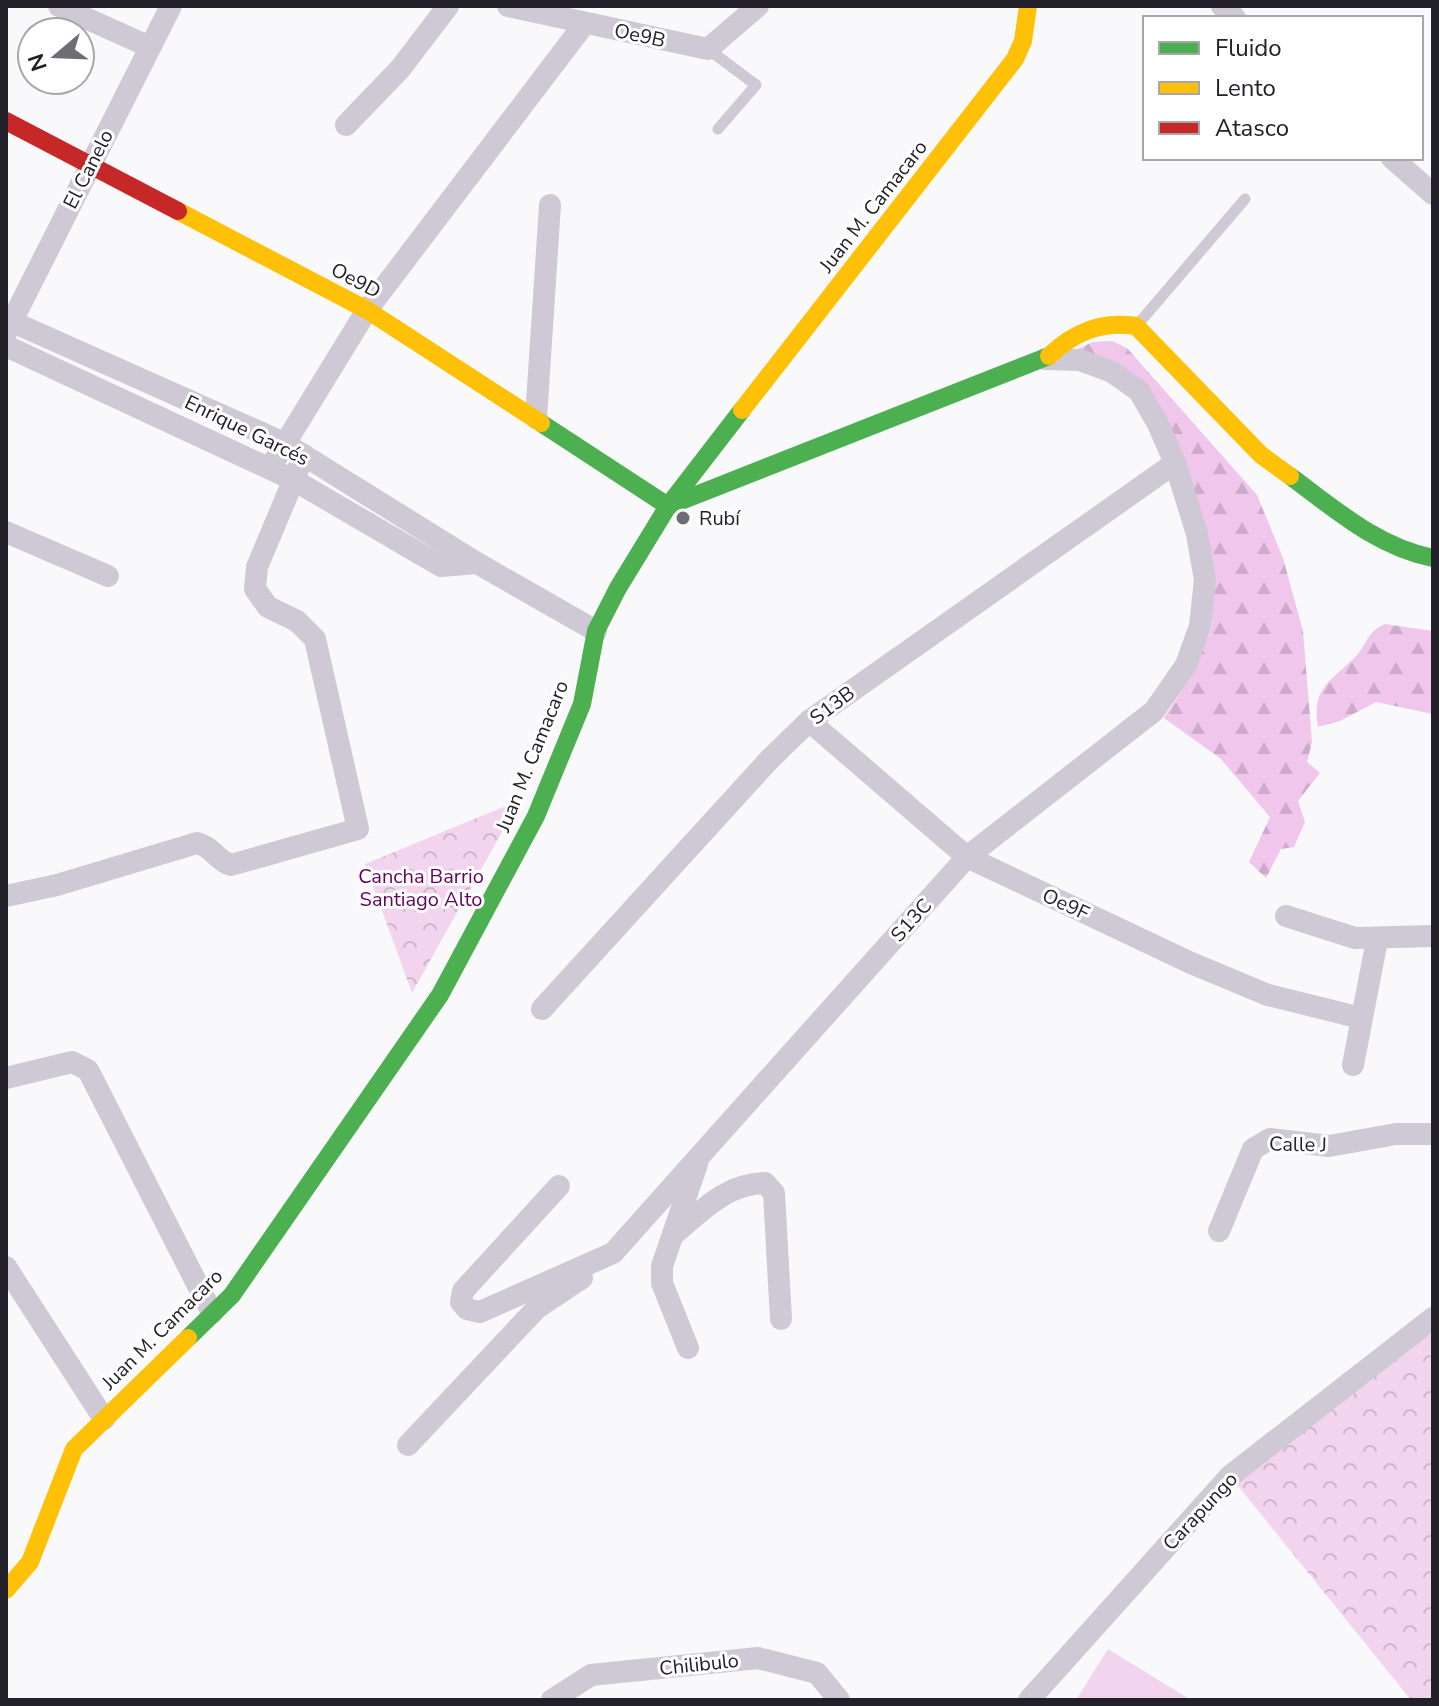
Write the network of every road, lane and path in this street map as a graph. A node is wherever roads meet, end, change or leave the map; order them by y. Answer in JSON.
{"nodes":[{"id":1,"x":59,"y":6,"type":"edge"},
{"id":2,"x":171,"y":6,"type":"edge"},
{"id":3,"x":448,"y":6,"type":"edge"},
{"id":4,"x":508,"y":6,"type":"edge"},
{"id":5,"x":758,"y":6,"type":"edge"},
{"id":6,"x":1028,"y":6,"type":"edge"},
{"id":7,"x":585,"y":23,"type":"junction"},
{"id":8,"x":150,"y":47,"type":"junction"},
{"id":9,"x":708,"y":49,"type":"junction"},
{"id":10,"x":6,"y":121,"type":"edge"},
{"id":11,"x":346,"y":125,"type":"dead end"},
{"id":12,"x":718,"y":129,"type":"dead end"},
{"id":13,"x":1394,"y":160,"type":"edge"},
{"id":14,"x":90,"y":166,"type":"junction"},
{"id":15,"x":1433,"y":194,"type":"edge"},
{"id":16,"x":1245,"y":199,"type":"dead end"},
{"id":17,"x":550,"y":205,"type":"dead end"},
{"id":18,"x":367,"y":310,"type":"junction"},
{"id":19,"x":8,"y":325,"type":"edge"},
{"id":20,"x":1136,"y":326,"type":"junction"},
{"id":21,"x":6,"y":346,"type":"edge"},
{"id":22,"x":1045,"y":359,"type":"junction"},
{"id":23,"x":536,"y":418,"type":"junction"},
{"id":24,"x":284,"y":443,"type":"junction"},
{"id":25,"x":304,"y":455,"type":"junction"},
{"id":26,"x":1175,"y":463,"type":"junction"},
{"id":27,"x":270,"y":468,"type":"junction"},
{"id":28,"x":292,"y":479,"type":"junction"},
{"id":29,"x":668,"y":506,"type":"junction"},
{"id":30,"x":6,"y":532,"type":"edge"},
{"id":31,"x":1433,"y":558,"type":"edge"},
{"id":32,"x":477,"y":563,"type":"junction"},
{"id":33,"x":108,"y":576,"type":"dead end"},
{"id":34,"x":596,"y":631,"type":"junction"},
{"id":35,"x":809,"y":721,"type":"junction"},
{"id":36,"x":967,"y":857,"type":"junction"},
{"id":37,"x":6,"y":896,"type":"edge"},
{"id":38,"x":1286,"y":916,"type":"dead end"},
{"id":39,"x":1433,"y":936,"type":"edge"},
{"id":40,"x":1377,"y":940,"type":"junction"},
{"id":41,"x":542,"y":1009,"type":"dead end"},
{"id":42,"x":1361,"y":1018,"type":"junction"},
{"id":43,"x":1353,"y":1065,"type":"dead end"},
{"id":44,"x":6,"y":1078,"type":"edge"},
{"id":45,"x":1433,"y":1134,"type":"edge"},
{"id":46,"x":700,"y":1156,"type":"junction"},
{"id":47,"x":559,"y":1186,"type":"dead end"},
{"id":48,"x":1219,"y":1231,"type":"dead end"},
{"id":49,"x":673,"y":1235,"type":"junction"},
{"id":50,"x":613,"y":1253,"type":"junction"},
{"id":51,"x":6,"y":1267,"type":"edge"},
{"id":52,"x":212,"y":1313,"type":"junction"},
{"id":53,"x":1433,"y":1318,"type":"edge"},
{"id":54,"x":781,"y":1319,"type":"dead end"},
{"id":55,"x":688,"y":1348,"type":"dead end"},
{"id":56,"x":104,"y":1419,"type":"junction"},
{"id":57,"x":408,"y":1445,"type":"dead end"},
{"id":58,"x":10,"y":1580,"type":"edge"},
{"id":59,"x":552,"y":1700,"type":"edge"},
{"id":60,"x":839,"y":1700,"type":"edge"},
{"id":61,"x":1029,"y":1700,"type":"edge"}],
"edges":[{"from":1,"to":8,"type":"street"},
{"from":2,"to":8,"type":"street","name":"El Canelo"},
{"from":3,"to":11,"type":"street"},
{"from":4,"to":7,"type":"street","name":"Oe9B"},
{"from":5,"to":9,"type":"street"},
{"from":6,"to":29,"type":"street","name":"Juan M. Camacaro"},
{"from":7,"to":9,"type":"street","name":"Oe9B"},
{"from":7,"to":18,"type":"street"},
{"from":8,"to":14,"type":"street","name":"El Canelo"},
{"from":9,"to":12,"type":"lane"},
{"from":10,"to":14,"type":"street","name":"Oe9D"},
{"from":13,"to":15,"type":"street"},
{"from":14,"to":18,"type":"street","name":"Oe9D"},
{"from":14,"to":19,"type":"street","name":"El Canelo"},
{"from":16,"to":20,"type":"lane"},
{"from":17,"to":23,"type":"street"},
{"from":18,"to":23,"type":"street","name":"Oe9D"},
{"from":18,"to":24,"type":"street"},
{"from":19,"to":24,"type":"street","name":"Enrique Garcés"},
{"from":20,"to":22,"type":"street"},
{"from":20,"to":31,"type":"street"},
{"from":21,"to":27,"type":"street","name":"Enrique Garcés"},
{"from":22,"to":26,"type":"street","name":"S13C"},
{"from":22,"to":29,"type":"street"},
{"from":23,"to":29,"type":"street","name":"Oe9D"},
{"from":24,"to":25,"type":"street","name":"Enrique Garcés"},
{"from":24,"to":27,"type":"street"},
{"from":25,"to":28,"type":"street"},
{"from":25,"to":32,"type":"street","name":"Enrique Garcés"},
{"from":26,"to":35,"type":"street","name":"S13B"},
{"from":26,"to":36,"type":"street","name":"S13C"},
{"from":27,"to":28,"type":"street","name":"Enrique Garcés"},
{"from":28,"to":32,"type":"street","name":"Enrique Garcés"},
{"from":28,"to":37,"type":"street"},
{"from":29,"to":34,"type":"street","name":"Juan M. Camacaro"},
{"from":30,"to":33,"type":"street"},
{"from":32,"to":34,"type":"street","name":"Enrique Garcés"},
{"from":34,"to":52,"type":"street","name":"Juan M. Camacaro"},
{"from":35,"to":36,"type":"street","name":"Oe9F"},
{"from":35,"to":41,"type":"street","name":"S13B"},
{"from":36,"to":42,"type":"street","name":"Oe9F"},
{"from":36,"to":46,"type":"street","name":"S13C"},
{"from":38,"to":40,"type":"street"},
{"from":39,"to":40,"type":"street"},
{"from":40,"to":42,"type":"street"},
{"from":42,"to":43,"type":"street"},
{"from":44,"to":52,"type":"street"},
{"from":45,"to":48,"type":"street","name":"Calle J"},
{"from":46,"to":49,"type":"street"},
{"from":46,"to":50,"type":"street","name":"S13C"},
{"from":47,"to":50,"type":"street","name":"S13C"},
{"from":49,"to":54,"type":"street"},
{"from":49,"to":55,"type":"street"},
{"from":50,"to":57,"type":"street"},
{"from":51,"to":56,"type":"street"},
{"from":52,"to":56,"type":"street","name":"Juan M. Camacaro"},
{"from":53,"to":61,"type":"street","name":"Carapungo"},
{"from":56,"to":58,"type":"street","name":"Juan M. Camacaro"},
{"from":59,"to":60,"type":"street","name":"Chilibulo"}]}
